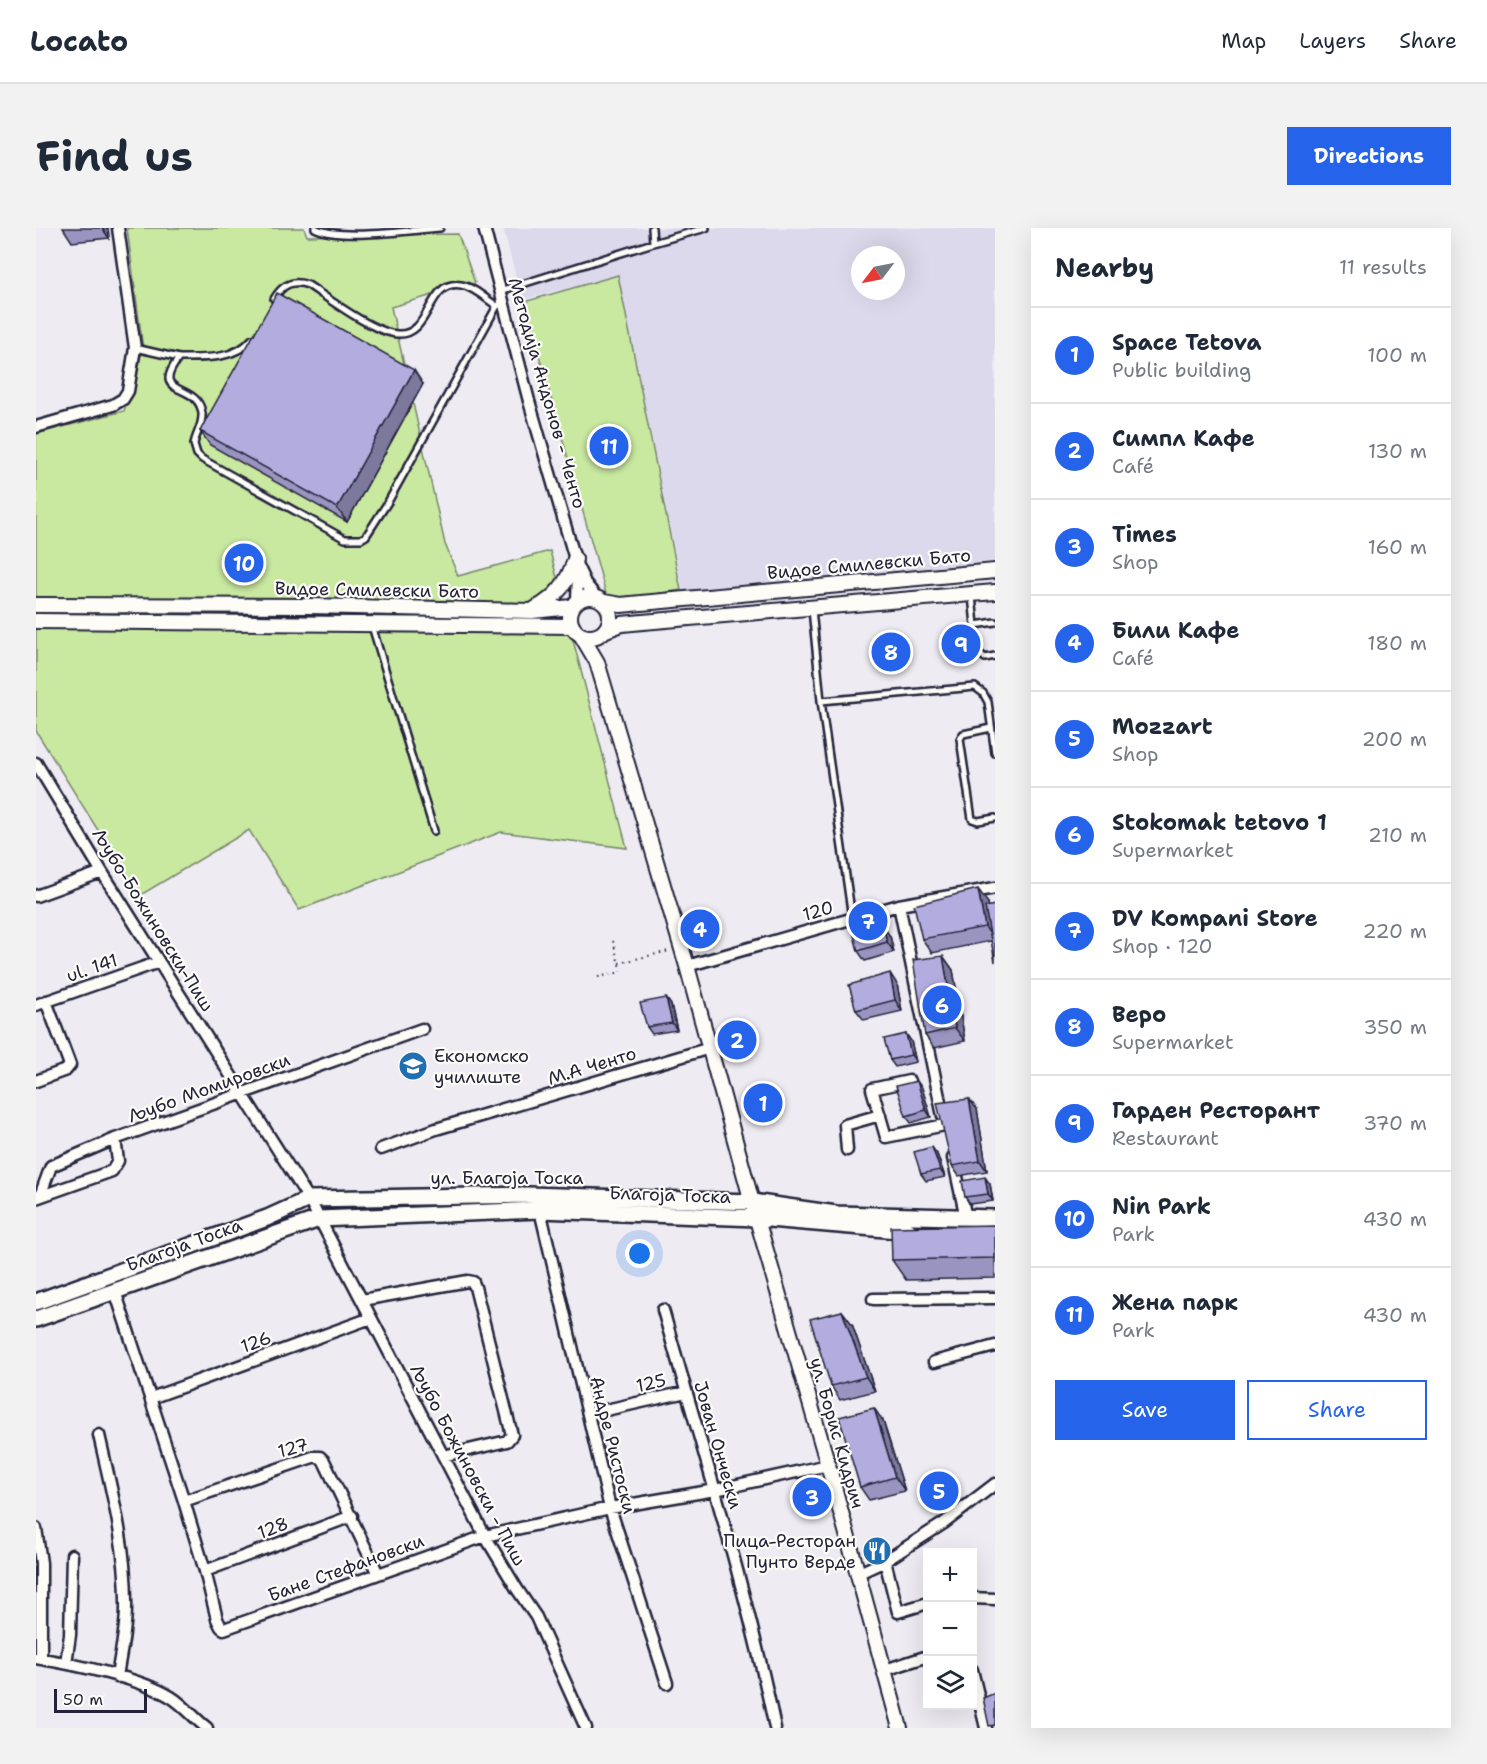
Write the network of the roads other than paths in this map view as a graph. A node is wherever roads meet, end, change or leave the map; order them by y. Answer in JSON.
{"nodes":[{"id":1,"x":118,"y":228,"type":"edge"},
{"id":2,"x":315,"y":228,"type":"edge"},
{"id":3,"x":440,"y":228,"type":"edge"},
{"id":4,"x":484,"y":228,"type":"edge"},
{"id":5,"x":652,"y":228,"type":"edge"},
{"id":6,"x":706,"y":228,"type":"edge"},
{"id":7,"x":653,"y":243,"type":"junction"},
{"id":8,"x":500,"y":291,"type":"junction"},
{"id":9,"x":500,"y":304,"type":"junction"},
{"id":10,"x":270,"y":307,"type":"edge"},
{"id":11,"x":256,"y":332,"type":"edge"},
{"id":12,"x":135,"y":348,"type":"junction"},
{"id":13,"x":179,"y":358,"type":"junction"},
{"id":14,"x":36,"y":427,"type":"edge"},
{"id":15,"x":576,"y":562,"type":"junction"},
{"id":16,"x":995,"y":571,"type":"edge"},
{"id":17,"x":995,"y":592,"type":"edge"},
{"id":18,"x":972,"y":594,"type":"junction"},
{"id":19,"x":600,"y":600,"type":"junction"},
{"id":20,"x":575,"y":604,"type":"junction"},
{"id":21,"x":36,"y":605,"type":"edge"},
{"id":22,"x":812,"y":608,"type":"junction"},
{"id":23,"x":532,"y":611,"type":"junction"},
{"id":24,"x":36,"y":621,"type":"edge"},
{"id":25,"x":995,"y":622,"type":"edge"},
{"id":26,"x":371,"y":623,"type":"junction"},
{"id":27,"x":975,"y":625,"type":"junction"},
{"id":28,"x":576,"y":631,"type":"junction"},
{"id":29,"x":604,"y":632,"type":"junction"},
{"id":30,"x":995,"y":656,"type":"edge"},
{"id":31,"x":597,"y":662,"type":"junction"},
{"id":32,"x":821,"y":701,"type":"junction"},
{"id":33,"x":991,"y":728,"type":"junction"},
{"id":34,"x":995,"y":753,"type":"edge"},
{"id":35,"x":36,"y":763,"type":"edge"},
{"id":36,"x":40,"y":776,"type":"edge"},
{"id":37,"x":995,"y":818,"type":"edge"},
{"id":38,"x":434,"y":831,"type":"dead end"},
{"id":39,"x":102,"y":872,"type":"junction"},
{"id":40,"x":995,"y":888,"type":"edge"},
{"id":41,"x":36,"y":896,"type":"edge"},
{"id":42,"x":899,"y":905,"type":"junction"},
{"id":43,"x":852,"y":919,"type":"junction"},
{"id":44,"x":159,"y":962,"type":"junction"},
{"id":45,"x":687,"y":966,"type":"junction"},
{"id":46,"x":41,"y":1003,"type":"edge"},
{"id":47,"x":422,"y":1029,"type":"dead end"},
{"id":48,"x":710,"y":1048,"type":"junction"},
{"id":49,"x":36,"y":1081,"type":"edge"},
{"id":50,"x":909,"y":1081,"type":"edge"},
{"id":51,"x":243,"y":1093,"type":"junction"},
{"id":52,"x":880,"y":1115,"type":"junction"},
{"id":53,"x":945,"y":1125,"type":"junction"},
{"id":54,"x":948,"y":1137,"type":"edge"},
{"id":55,"x":115,"y":1138,"type":"junction"},
{"id":56,"x":381,"y":1149,"type":"dead end"},
{"id":57,"x":950,"y":1149,"type":"edge"},
{"id":58,"x":847,"y":1150,"type":"dead end"},
{"id":59,"x":38,"y":1197,"type":"edge"},
{"id":60,"x":309,"y":1199,"type":"junction"},
{"id":61,"x":540,"y":1210,"type":"junction"},
{"id":62,"x":754,"y":1210,"type":"junction"},
{"id":63,"x":966,"y":1218,"type":"junction"},
{"id":64,"x":995,"y":1218,"type":"edge"},
{"id":65,"x":319,"y":1219,"type":"junction"},
{"id":66,"x":995,"y":1231,"type":"edge"},
{"id":67,"x":115,"y":1291,"type":"junction"},
{"id":68,"x":995,"y":1298,"type":"edge"},
{"id":69,"x":873,"y":1299,"type":"dead end"},
{"id":70,"x":362,"y":1300,"type":"junction"},
{"id":71,"x":36,"y":1302,"type":"edge"},
{"id":72,"x":663,"y":1310,"type":"dead end"},
{"id":73,"x":371,"y":1318,"type":"junction"},
{"id":74,"x":36,"y":1319,"type":"edge"},
{"id":75,"x":995,"y":1346,"type":"edge"},
{"id":76,"x":934,"y":1362,"type":"dead end"},
{"id":77,"x":686,"y":1392,"type":"junction"},
{"id":78,"x":152,"y":1398,"type":"junction"},
{"id":79,"x":588,"y":1414,"type":"junction"},
{"id":80,"x":99,"y":1435,"type":"dead end"},
{"id":81,"x":443,"y":1456,"type":"junction"},
{"id":82,"x":828,"y":1465,"type":"junction"},
{"id":83,"x":995,"y":1484,"type":"edge"},
{"id":84,"x":714,"y":1490,"type":"junction"},
{"id":85,"x":184,"y":1501,"type":"junction"},
{"id":86,"x":610,"y":1508,"type":"junction"},
{"id":87,"x":352,"y":1516,"type":"junction"},
{"id":88,"x":36,"y":1528,"type":"edge"},
{"id":89,"x":485,"y":1536,"type":"junction"},
{"id":90,"x":72,"y":1555,"type":"dead end"},
{"id":91,"x":885,"y":1561,"type":"junction"},
{"id":92,"x":205,"y":1571,"type":"junction"},
{"id":93,"x":378,"y":1574,"type":"junction"},
{"id":94,"x":857,"y":1574,"type":"junction"},
{"id":95,"x":977,"y":1599,"type":"edge"},
{"id":96,"x":995,"y":1599,"type":"edge"},
{"id":97,"x":923,"y":1604,"type":"edge"},
{"id":98,"x":923,"y":1657,"type":"edge"},
{"id":99,"x":39,"y":1658,"type":"edge"},
{"id":100,"x":66,"y":1663,"type":"junction"},
{"id":101,"x":885,"y":1670,"type":"junction"},
{"id":102,"x":117,"y":1677,"type":"junction"},
{"id":103,"x":668,"y":1683,"type":"dead end"},
{"id":104,"x":977,"y":1691,"type":"edge"},
{"id":105,"x":207,"y":1728,"type":"edge"},
{"id":106,"x":586,"y":1728,"type":"edge"},
{"id":107,"x":775,"y":1728,"type":"edge"},
{"id":108,"x":900,"y":1728,"type":"edge"},
{"id":109,"x":986,"y":1728,"type":"edge"}],
"edges":[{"from":1,"to":12,"type":"street"},
{"from":2,"to":3,"type":"lane"},
{"from":4,"to":8,"type":"street","name":"Методија Андонов - Ченто"},
{"from":5,"to":7,"type":"lane"},
{"from":6,"to":7,"type":"lane"},
{"from":7,"to":8,"type":"lane"},
{"from":8,"to":9,"type":"street","name":"Методија Андонов - Ченто"},
{"from":9,"to":10,"type":"lane"},
{"from":9,"to":13,"type":"lane"},
{"from":9,"to":15,"type":"street","name":"Методија Андонов - Ченто"},
{"from":11,"to":13,"type":"lane"},
{"from":12,"to":13,"type":"lane"},
{"from":12,"to":14,"type":"street"},
{"from":15,"to":19,"type":"street","name":"Методија Андонов - Ченто"},
{"from":15,"to":20,"type":"street","name":"Методија Андонов - Ченто"},
{"from":15,"to":23,"type":"street"},
{"from":16,"to":19,"type":"street","name":"Видое Смилевски Бато"},
{"from":17,"to":18,"type":"street"},
{"from":18,"to":22,"type":"street"},
{"from":18,"to":27,"type":"lane"},
{"from":19,"to":20,"type":"street"},
{"from":19,"to":29,"type":"street"},
{"from":20,"to":23,"type":"street","name":"Видое Смилевски Бато"},
{"from":20,"to":28,"type":"street"},
{"from":21,"to":23,"type":"street","name":"Видое Смилевски Бато"},
{"from":22,"to":29,"type":"street"},
{"from":22,"to":32,"type":"lane"},
{"from":24,"to":26,"type":"street","name":"Видое Смилевски Бато"},
{"from":25,"to":27,"type":"lane"},
{"from":26,"to":28,"type":"street","name":"Видое Смилевски Бато"},
{"from":26,"to":38,"type":"lane"},
{"from":27,"to":30,"type":"lane"},
{"from":28,"to":29,"type":"street"},
{"from":28,"to":31,"type":"street"},
{"from":29,"to":31,"type":"street"},
{"from":31,"to":45,"type":"street"},
{"from":32,"to":33,"type":"lane"},
{"from":32,"to":43,"type":"lane"},
{"from":33,"to":34,"type":"lane"},
{"from":33,"to":37,"type":"lane"},
{"from":35,"to":36,"type":"street","name":"Љубо-Божиновски-Пиш"},
{"from":36,"to":39,"type":"street","name":"Љубо-Божиновски-Пиш"},
{"from":39,"to":41,"type":"street"},
{"from":39,"to":44,"type":"street","name":"Љубо-Божиновски-Пиш"},
{"from":40,"to":42,"type":"street","name":"120"},
{"from":42,"to":43,"type":"street","name":"120"},
{"from":42,"to":53,"type":"street"},
{"from":43,"to":45,"type":"street","name":"120"},
{"from":44,"to":46,"type":"street","name":"ul. 141"},
{"from":44,"to":51,"type":"street","name":"Љубо-Божиновски-Пиш"},
{"from":45,"to":48,"type":"street"},
{"from":46,"to":49,"type":"street"},
{"from":47,"to":51,"type":"street","name":"Љубо Момировски"},
{"from":48,"to":56,"type":"street","name":"М.А Ченто"},
{"from":48,"to":62,"type":"street"},
{"from":50,"to":52,"type":"street"},
{"from":51,"to":55,"type":"street","name":"Љубо Момировски"},
{"from":51,"to":60,"type":"street","name":"Љубо-Божиновски-Пиш"},
{"from":52,"to":53,"type":"street"},
{"from":52,"to":58,"type":"street"},
{"from":53,"to":54,"type":"street"},
{"from":55,"to":59,"type":"street"},
{"from":55,"to":59,"type":"street","name":"Љубо Момировски"},
{"from":57,"to":63,"type":"street"},
{"from":60,"to":62,"type":"main road","name":"ул. Благоја Тоска"},
{"from":60,"to":65,"type":"street","name":"Љубо Божиновски - Пиш"},
{"from":60,"to":71,"type":"main road","name":"ул. Благоја Тоска"},
{"from":61,"to":62,"type":"main road","name":"Благоја Тоска"},
{"from":61,"to":65,"type":"main road","name":"Благоја Тоска"},
{"from":61,"to":79,"type":"street","name":"Андре Ристоски"},
{"from":62,"to":63,"type":"main road","name":"ул. Благоја Тоска"},
{"from":62,"to":66,"type":"main road","name":"Благоја Тоска"},
{"from":62,"to":82,"type":"street","name":"ул. Борис Кидрич"},
{"from":63,"to":64,"type":"main road","name":"ул. Благоја Тоска"},
{"from":65,"to":67,"type":"main road","name":"Благоја Тоска"},
{"from":65,"to":70,"type":"street","name":"Љубо Божиновски - Пиш"},
{"from":67,"to":74,"type":"main road","name":"Благоја Тоска"},
{"from":67,"to":78,"type":"street","name":"Бане Стефановски"},
{"from":68,"to":69,"type":"street"},
{"from":70,"to":73,"type":"street","name":"Љубо Божиновски - Пиш"},
{"from":70,"to":81,"type":"street"},
{"from":72,"to":77,"type":"street","name":"Јован Ончески"},
{"from":73,"to":78,"type":"street","name":"126"},
{"from":73,"to":81,"type":"street","name":"Љубо Божиновски - Пиш"},
{"from":75,"to":76,"type":"street"},
{"from":77,"to":79,"type":"street","name":"125"},
{"from":77,"to":84,"type":"street","name":"Јован Ончески"},
{"from":78,"to":85,"type":"street","name":"Бане Стефановски"},
{"from":79,"to":86,"type":"street","name":"Андре Ристоски"},
{"from":80,"to":102,"type":"street"},
{"from":81,"to":89,"type":"street","name":"Љубо Божиновски - Пиш"},
{"from":82,"to":84,"type":"street","name":"Бане Стефановски"},
{"from":82,"to":94,"type":"street","name":"ул. Борис Кидрич"},
{"from":83,"to":91,"type":"street"},
{"from":84,"to":86,"type":"street","name":"Бане Стефановски"},
{"from":84,"to":107,"type":"street","name":"Јован Ончески"},
{"from":85,"to":87,"type":"street","name":"127"},
{"from":85,"to":92,"type":"street","name":"Бане Стефановски"},
{"from":86,"to":89,"type":"street","name":"Бане Стефановски"},
{"from":86,"to":103,"type":"street","name":"Андре Ристоски"},
{"from":87,"to":92,"type":"street","name":"128"},
{"from":87,"to":93,"type":"street","name":"127"},
{"from":88,"to":99,"type":"street"},
{"from":89,"to":93,"type":"street","name":"Бане Стефановски"},
{"from":89,"to":106,"type":"street","name":"Љубо Божиновски - Пиш"},
{"from":90,"to":100,"type":"street"},
{"from":91,"to":94,"type":"street"},
{"from":91,"to":97,"type":"street"},
{"from":92,"to":93,"type":"street","name":"Бане Стефановски"},
{"from":94,"to":101,"type":"street","name":"ул. Борис Кидрич"},
{"from":95,"to":96,"type":"street"},
{"from":98,"to":101,"type":"street"},
{"from":99,"to":100,"type":"street"},
{"from":100,"to":102,"type":"street"},
{"from":101,"to":108,"type":"street","name":"ул. Борис Кидрич"},
{"from":102,"to":105,"type":"street"},
{"from":104,"to":109,"type":"street"}]}
